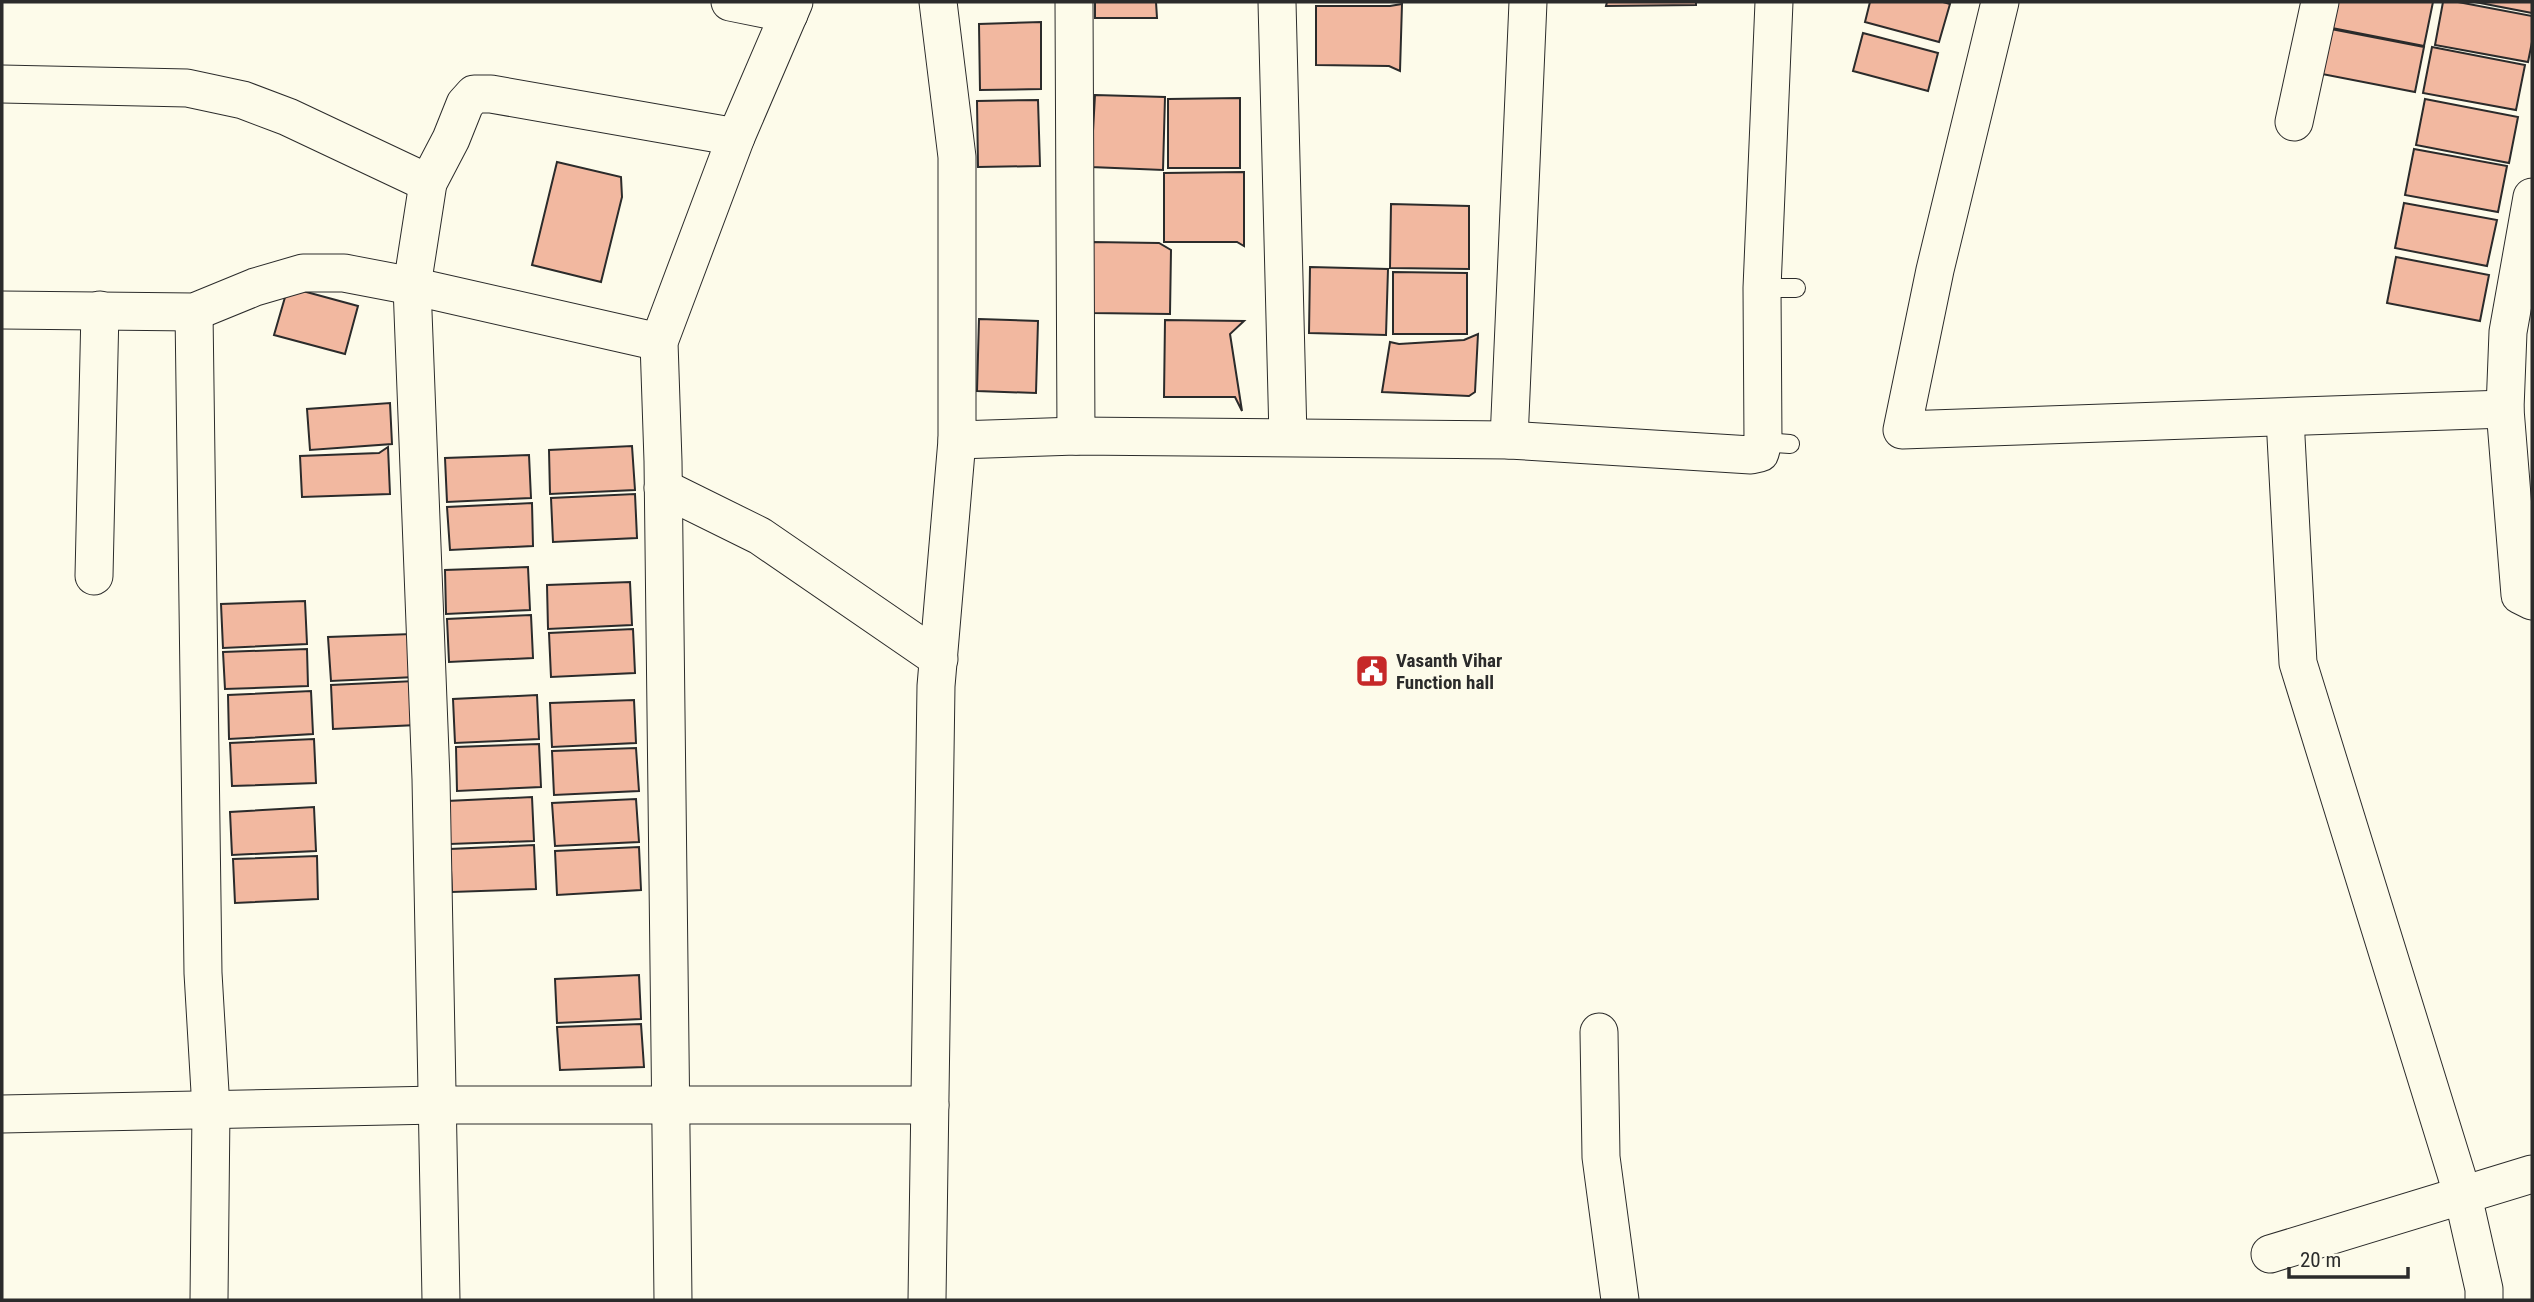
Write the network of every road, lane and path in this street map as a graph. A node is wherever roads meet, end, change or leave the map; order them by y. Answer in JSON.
{"nodes":[{"id":1,"x":730,"y":2,"type":"edge"},
{"id":2,"x":938,"y":2,"type":"edge"},
{"id":3,"x":1074,"y":2,"type":"edge"},
{"id":4,"x":1277,"y":2,"type":"edge"},
{"id":5,"x":1528,"y":2,"type":"edge"},
{"id":6,"x":1774,"y":2,"type":"edge"},
{"id":7,"x":2000,"y":2,"type":"edge"},
{"id":8,"x":2320,"y":2,"type":"edge"},
{"id":9,"x":791,"y":8,"type":"edge"},
{"id":10,"x":2,"y":84,"type":"edge"},
{"id":11,"x":2294,"y":122,"type":"dead end"},
{"id":12,"x":736,"y":137,"type":"junction"},
{"id":13,"x":428,"y":183,"type":"junction"},
{"id":14,"x":2532,"y":197,"type":"edge"},
{"id":15,"x":412,"y":286,"type":"junction"},
{"id":16,"x":2,"y":310,"type":"edge"},
{"id":17,"x":100,"y":310,"type":"junction"},
{"id":18,"x":194,"y":312,"type":"junction"},
{"id":19,"x":659,"y":342,"type":"junction"},
{"id":20,"x":2505,"y":409,"type":"junction"},
{"id":21,"x":2286,"y":418,"type":"junction"},
{"id":22,"x":1076,"y":436,"type":"junction"},
{"id":23,"x":1288,"y":438,"type":"junction"},
{"id":24,"x":957,"y":440,"type":"junction"},
{"id":25,"x":1508,"y":440,"type":"junction"},
{"id":26,"x":663,"y":488,"type":"junction"},
{"id":27,"x":93,"y":576,"type":"dead end"},
{"id":28,"x":2532,"y":601,"type":"edge"},
{"id":29,"x":939,"y":659,"type":"junction"},
{"id":30,"x":1599,"y":1032,"type":"dead end"},
{"id":31,"x":438,"y":1105,"type":"junction"},
{"id":32,"x":672,"y":1105,"type":"junction"},
{"id":33,"x":930,"y":1105,"type":"junction"},
{"id":34,"x":211,"y":1109,"type":"junction"},
{"id":35,"x":2,"y":1114,"type":"edge"},
{"id":36,"x":2532,"y":1174,"type":"edge"},
{"id":37,"x":2463,"y":1196,"type":"junction"},
{"id":38,"x":2270,"y":1254,"type":"dead end"},
{"id":39,"x":209,"y":1300,"type":"edge"},
{"id":40,"x":441,"y":1300,"type":"edge"},
{"id":41,"x":673,"y":1300,"type":"edge"},
{"id":42,"x":927,"y":1300,"type":"edge"},
{"id":43,"x":1620,"y":1300,"type":"edge"},
{"id":44,"x":2484,"y":1300,"type":"edge"}],
"edges":[{"from":1,"to":9,"type":"street"},
{"from":2,"to":24,"type":"street"},
{"from":3,"to":22,"type":"street"},
{"from":4,"to":23,"type":"street"},
{"from":5,"to":25,"type":"street"},
{"from":6,"to":25,"type":"street"},
{"from":7,"to":21,"type":"street"},
{"from":8,"to":11,"type":"street"},
{"from":9,"to":12,"type":"street"},
{"from":10,"to":13,"type":"street"},
{"from":12,"to":13,"type":"street"},
{"from":12,"to":19,"type":"street"},
{"from":13,"to":15,"type":"street"},
{"from":14,"to":20,"type":"street"},
{"from":15,"to":18,"type":"street"},
{"from":15,"to":19,"type":"street"},
{"from":15,"to":31,"type":"street"},
{"from":16,"to":17,"type":"street"},
{"from":17,"to":18,"type":"street"},
{"from":17,"to":27,"type":"street"},
{"from":18,"to":34,"type":"street"},
{"from":19,"to":26,"type":"street"},
{"from":20,"to":21,"type":"street"},
{"from":20,"to":28,"type":"street"},
{"from":21,"to":37,"type":"street"},
{"from":22,"to":23,"type":"street"},
{"from":22,"to":24,"type":"street"},
{"from":23,"to":25,"type":"street"},
{"from":24,"to":29,"type":"street"},
{"from":26,"to":29,"type":"street"},
{"from":26,"to":32,"type":"street"},
{"from":29,"to":33,"type":"street"},
{"from":30,"to":43,"type":"street"},
{"from":31,"to":32,"type":"street"},
{"from":31,"to":34,"type":"street"},
{"from":31,"to":40,"type":"street"},
{"from":32,"to":33,"type":"street"},
{"from":32,"to":41,"type":"street"},
{"from":33,"to":42,"type":"street"},
{"from":34,"to":35,"type":"street"},
{"from":34,"to":39,"type":"street"},
{"from":36,"to":37,"type":"street"},
{"from":37,"to":38,"type":"street"},
{"from":37,"to":44,"type":"street"}]}
